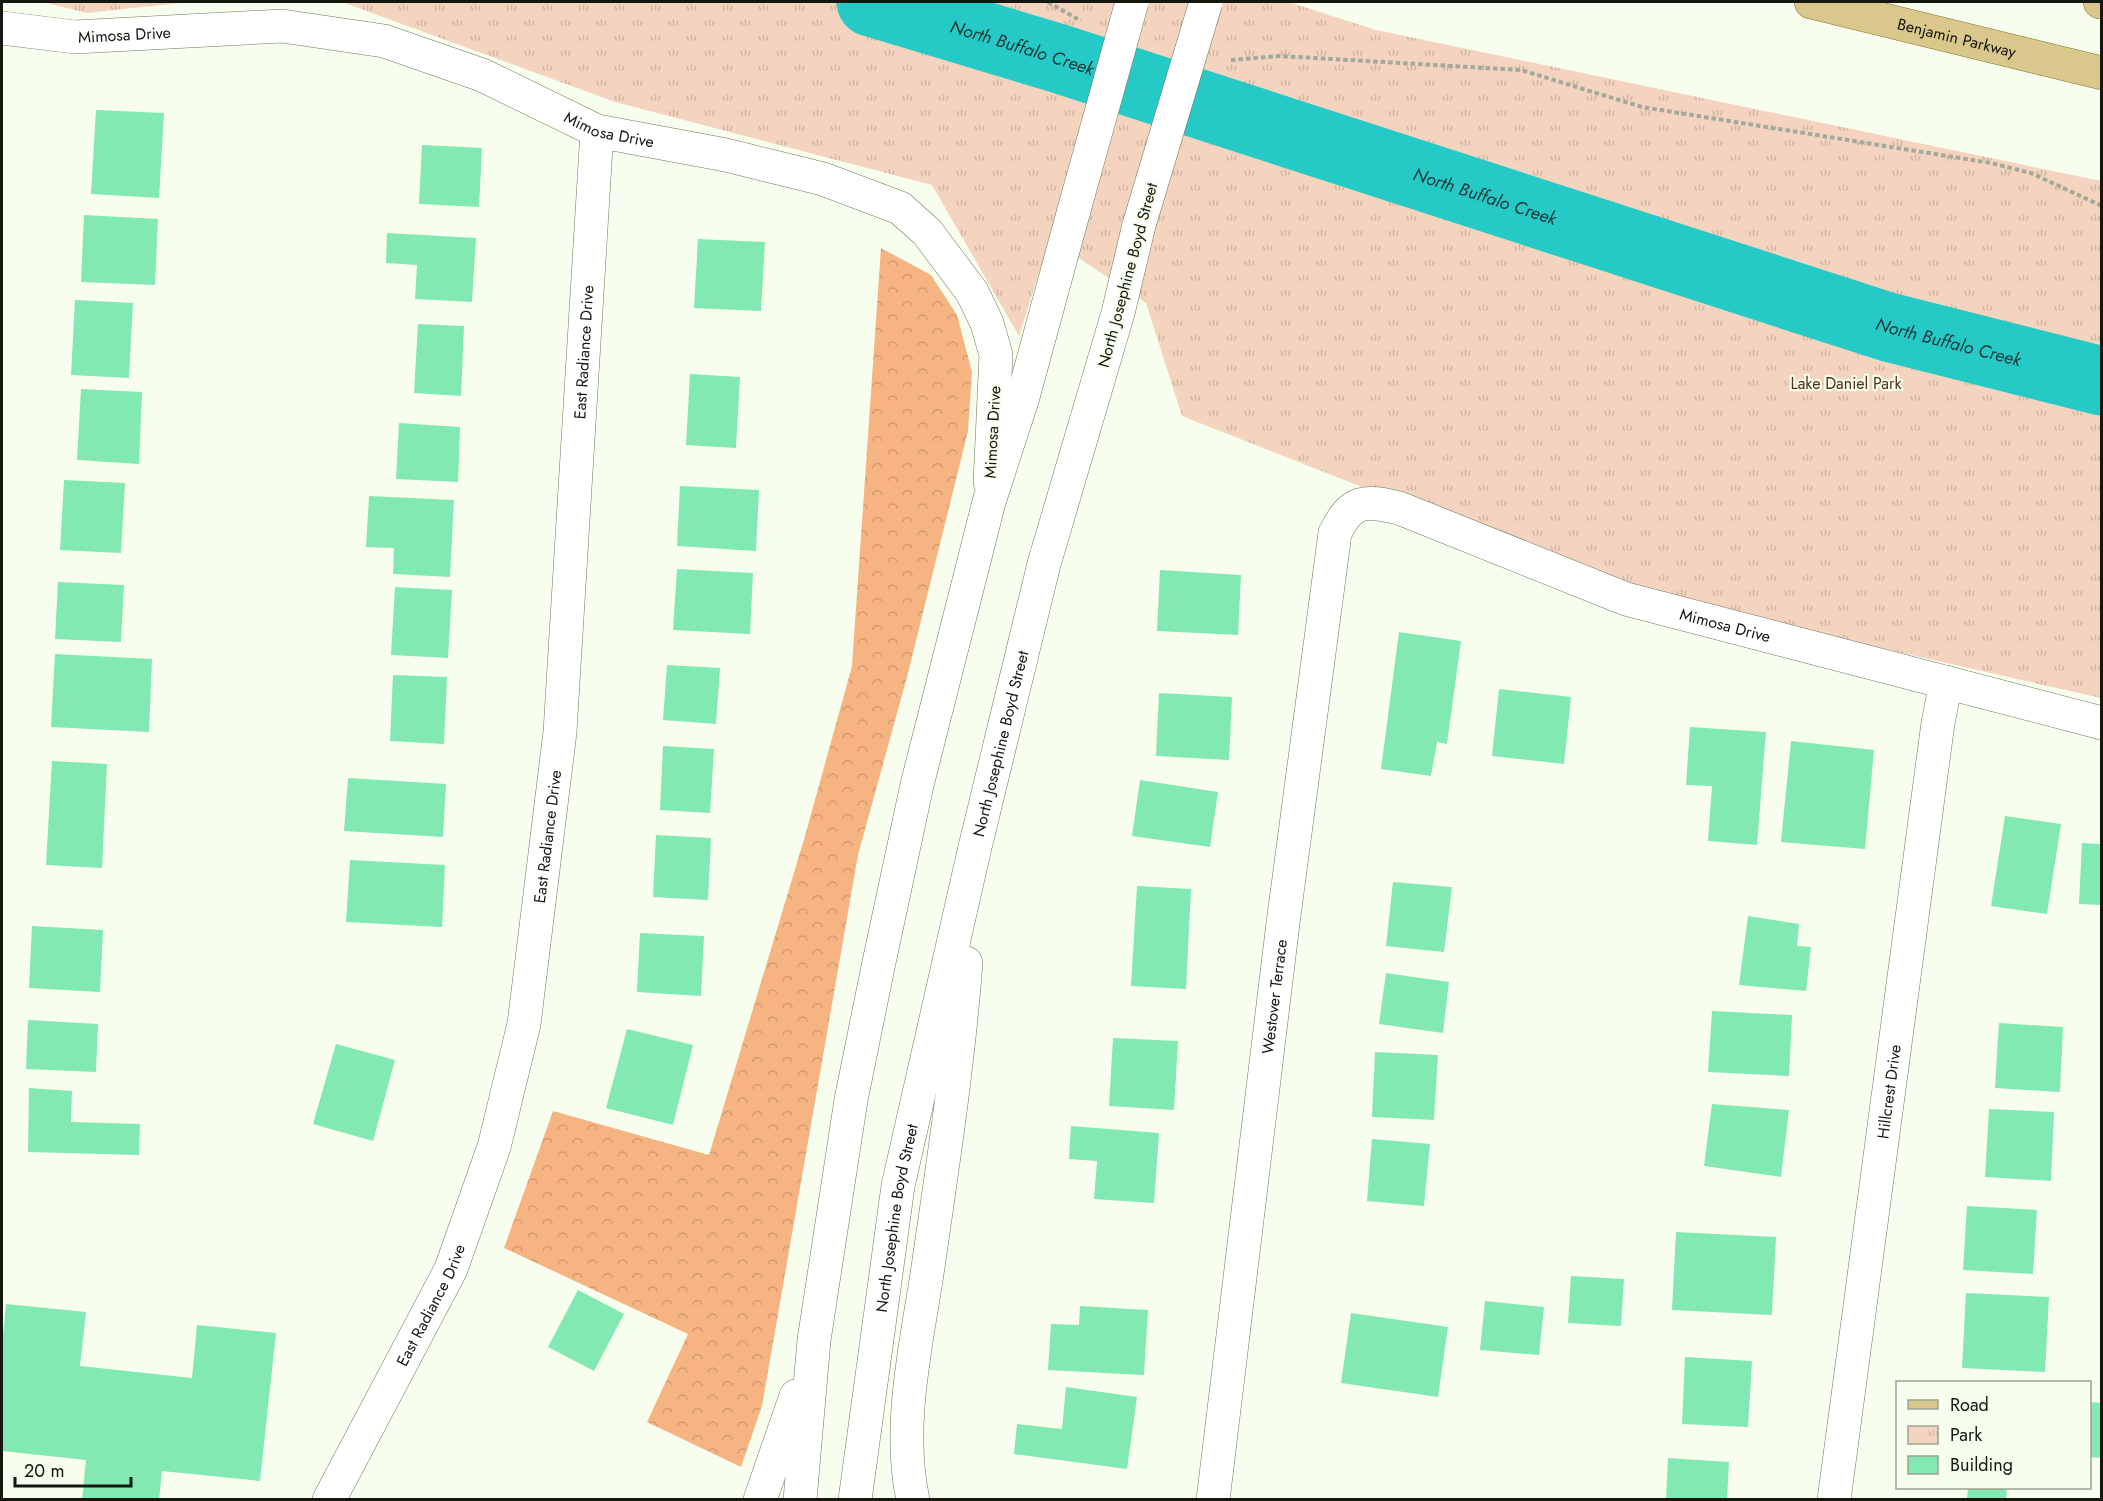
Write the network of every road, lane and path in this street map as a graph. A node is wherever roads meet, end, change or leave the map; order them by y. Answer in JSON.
{"nodes":[{"id":1,"x":1048,"y":2,"type":"edge"},
{"id":2,"x":1132,"y":2,"type":"edge"},
{"id":3,"x":1206,"y":2,"type":"edge"},
{"id":4,"x":1811,"y":2,"type":"edge"},
{"id":5,"x":1081,"y":21,"type":"dead end"},
{"id":6,"x":2,"y":28,"type":"edge"},
{"id":7,"x":1231,"y":60,"type":"dead end"},
{"id":8,"x":2102,"y":73,"type":"edge"},
{"id":9,"x":597,"y":131,"type":"junction"},
{"id":10,"x":2102,"y":206,"type":"edge"},
{"id":11,"x":989,"y":502,"type":"junction"},
{"id":12,"x":1358,"y":504,"type":"joint"},
{"id":13,"x":1946,"y":682,"type":"junction"},
{"id":14,"x":2102,"y":723,"type":"edge"},
{"id":15,"x":975,"y":847,"type":"junction"},
{"id":16,"x":814,"y":1340,"type":"junction"},
{"id":17,"x":329,"y":1500,"type":"edge"},
{"id":18,"x":760,"y":1500,"type":"edge"},
{"id":19,"x":800,"y":1500,"type":"edge"},
{"id":20,"x":855,"y":1500,"type":"edge"},
{"id":21,"x":913,"y":1500,"type":"edge"},
{"id":22,"x":1214,"y":1500,"type":"edge"},
{"id":23,"x":1834,"y":1500,"type":"edge"}],
"edges":[{"from":1,"to":5,"type":"path"},
{"from":2,"to":11,"type":"street","bridge":true},
{"from":3,"to":15,"type":"street","name":"North Josephine Boyd Street","bridge":true},
{"from":4,"to":8,"type":"main road","name":"Benjamin Parkway"},
{"from":6,"to":9,"type":"street","name":"Mimosa Drive"},
{"from":7,"to":10,"type":"path"},
{"from":9,"to":11,"type":"street","name":"Mimosa Drive"},
{"from":9,"to":17,"type":"street","name":"East Radiance Drive"},
{"from":11,"to":16,"type":"street"},
{"from":12,"to":13,"type":"street","name":"Mimosa Drive"},
{"from":12,"to":22,"type":"street","name":"Westover Terrace"},
{"from":13,"to":14,"type":"street","name":"Mimosa Drive"},
{"from":13,"to":23,"type":"street","name":"Hillcrest Drive"},
{"from":15,"to":20,"type":"street","name":"North Josephine Boyd Street"},
{"from":15,"to":21,"type":"street"},
{"from":16,"to":18,"type":"street"},
{"from":16,"to":19,"type":"street"}]}
